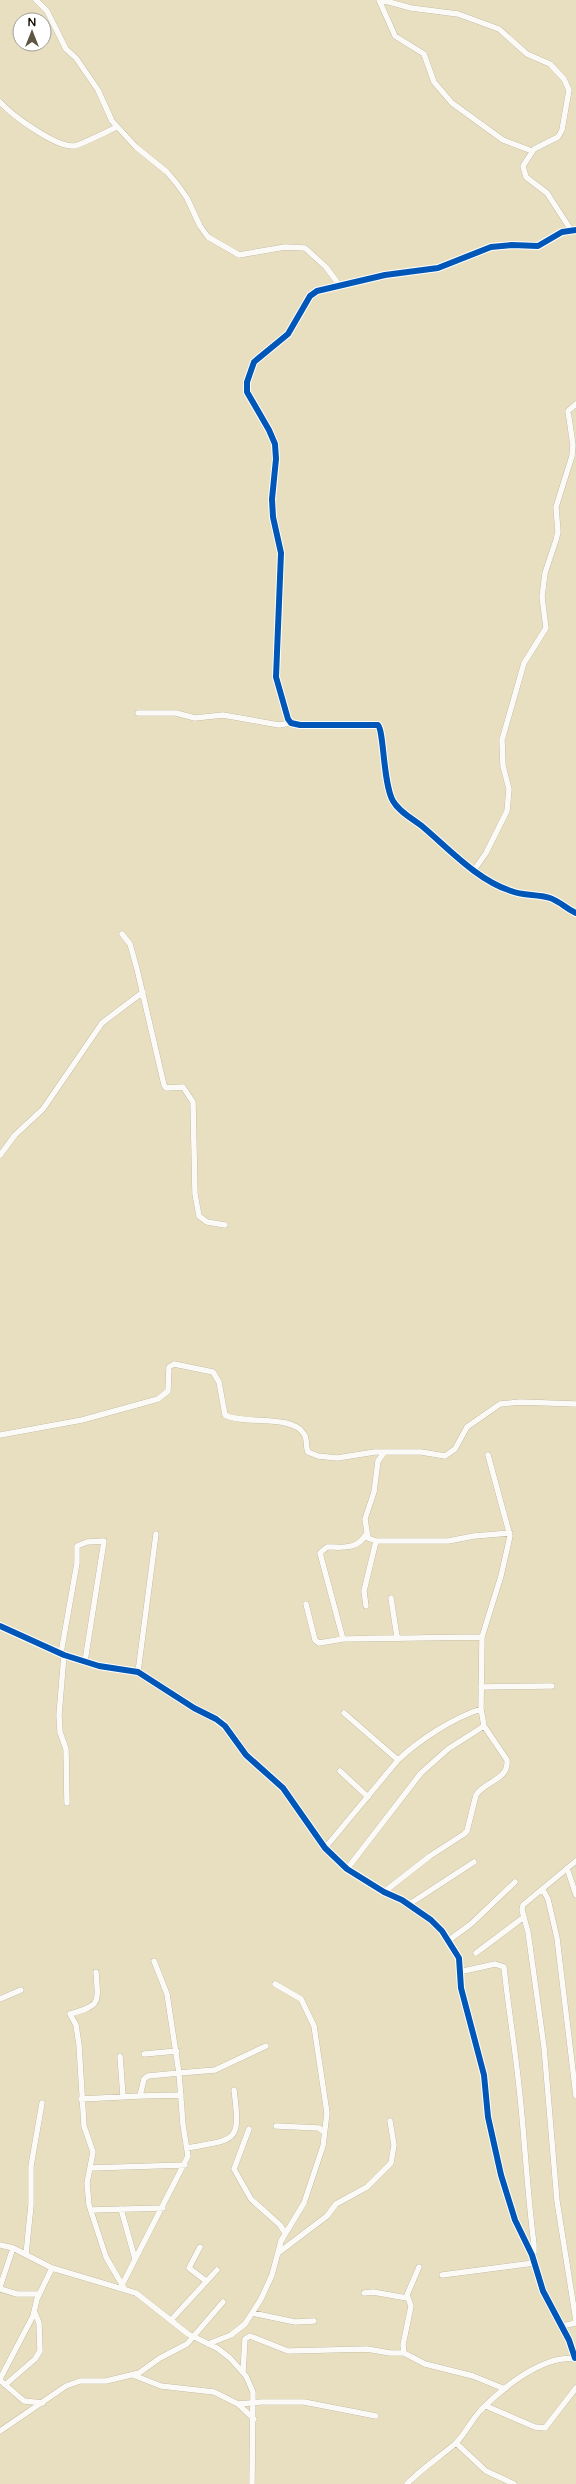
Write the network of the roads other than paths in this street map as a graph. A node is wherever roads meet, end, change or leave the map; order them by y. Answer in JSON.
{"nodes":[{"id":1,"x":36,"y":0,"type":"edge"},
{"id":2,"x":380,"y":0,"type":"edge"},
{"id":3,"x":0,"y":102,"type":"edge"},
{"id":4,"x":117,"y":128,"type":"junction"},
{"id":5,"x":532,"y":151,"type":"junction"},
{"id":6,"x":573,"y":230,"type":"edge"},
{"id":7,"x":340,"y":286,"type":"junction"},
{"id":8,"x":576,"y":404,"type":"edge"},
{"id":9,"x":138,"y":713,"type":"dead end"},
{"id":10,"x":291,"y":723,"type":"junction"},
{"id":11,"x":474,"y":870,"type":"junction"},
{"id":12,"x":576,"y":913,"type":"edge"},
{"id":13,"x":122,"y":934,"type":"dead end"},
{"id":14,"x":143,"y":992,"type":"junction"},
{"id":15,"x":0,"y":1155,"type":"edge"},
{"id":16,"x":225,"y":1225,"type":"dead end"},
{"id":17,"x":576,"y":1404,"type":"edge"},
{"id":18,"x":0,"y":1435,"type":"edge"},
{"id":19,"x":385,"y":1452,"type":"junction"},
{"id":20,"x":488,"y":1455,"type":"dead end"},
{"id":21,"x":510,"y":1533,"type":"junction"},
{"id":22,"x":156,"y":1534,"type":"dead end"},
{"id":23,"x":366,"y":1534,"type":"junction"},
{"id":24,"x":376,"y":1541,"type":"junction"},
{"id":25,"x":391,"y":1598,"type":"dead end"},
{"id":26,"x":306,"y":1604,"type":"dead end"},
{"id":27,"x":366,"y":1606,"type":"dead end"},
{"id":28,"x":0,"y":1626,"type":"edge"},
{"id":29,"x":397,"y":1637,"type":"junction"},
{"id":30,"x":482,"y":1637,"type":"junction"},
{"id":31,"x":343,"y":1639,"type":"junction"},
{"id":32,"x":63,"y":1654,"type":"junction"},
{"id":33,"x":86,"y":1662,"type":"junction"},
{"id":34,"x":138,"y":1672,"type":"junction"},
{"id":35,"x":481,"y":1686,"type":"junction"},
{"id":36,"x":552,"y":1686,"type":"dead end"},
{"id":37,"x":481,"y":1709,"type":"junction"},
{"id":38,"x":344,"y":1713,"type":"dead end"},
{"id":39,"x":484,"y":1726,"type":"junction"},
{"id":40,"x":398,"y":1760,"type":"junction"},
{"id":41,"x":340,"y":1771,"type":"dead end"},
{"id":42,"x":368,"y":1797,"type":"junction"},
{"id":43,"x":67,"y":1803,"type":"dead end"},
{"id":44,"x":325,"y":1848,"type":"junction"},
{"id":45,"x":576,"y":1861,"type":"edge"},
{"id":46,"x":474,"y":1862,"type":"dead end"},
{"id":47,"x":567,"y":1868,"type":"junction"},
{"id":48,"x":347,"y":1869,"type":"junction"},
{"id":49,"x":515,"y":1882,"type":"dead end"},
{"id":50,"x":543,"y":1890,"type":"junction"},
{"id":51,"x":384,"y":1892,"type":"junction"},
{"id":52,"x":576,"y":1896,"type":"edge"},
{"id":53,"x":408,"y":1905,"type":"junction"},
{"id":54,"x":524,"y":1917,"type":"junction"},
{"id":55,"x":449,"y":1940,"type":"junction"},
{"id":56,"x":476,"y":1953,"type":"dead end"},
{"id":57,"x":154,"y":1961,"type":"dead end"},
{"id":58,"x":96,"y":1972,"type":"dead end"},
{"id":59,"x":459,"y":1972,"type":"junction"},
{"id":60,"x":275,"y":1984,"type":"dead end"},
{"id":61,"x":21,"y":1990,"type":"dead end"},
{"id":62,"x":0,"y":1999,"type":"edge"},
{"id":63,"x":266,"y":2046,"type":"dead end"},
{"id":64,"x":177,"y":2051,"type":"junction"},
{"id":65,"x":144,"y":2054,"type":"dead end"},
{"id":66,"x":120,"y":2056,"type":"dead end"},
{"id":67,"x":179,"y":2073,"type":"junction"},
{"id":68,"x":234,"y":2090,"type":"dead end"},
{"id":69,"x":181,"y":2095,"type":"junction"},
{"id":70,"x":123,"y":2096,"type":"junction"},
{"id":71,"x":140,"y":2096,"type":"junction"},
{"id":72,"x":576,"y":2096,"type":"edge"},
{"id":73,"x":81,"y":2099,"type":"junction"},
{"id":74,"x":42,"y":2103,"type":"dead end"},
{"id":75,"x":390,"y":2120,"type":"dead end"},
{"id":76,"x":276,"y":2126,"type":"dead end"},
{"id":77,"x":248,"y":2129,"type":"dead end"},
{"id":78,"x":324,"y":2132,"type":"junction"},
{"id":79,"x":187,"y":2148,"type":"junction"},
{"id":80,"x":184,"y":2165,"type":"junction"},
{"id":81,"x":90,"y":2168,"type":"junction"},
{"id":82,"x":163,"y":2208,"type":"junction"},
{"id":83,"x":121,"y":2209,"type":"junction"},
{"id":84,"x":91,"y":2210,"type":"junction"},
{"id":85,"x":285,"y":2233,"type":"junction"},
{"id":86,"x":0,"y":2245,"type":"edge"},
{"id":87,"x":200,"y":2247,"type":"dead end"},
{"id":88,"x":13,"y":2248,"type":"junction"},
{"id":89,"x":278,"y":2253,"type":"junction"},
{"id":90,"x":26,"y":2254,"type":"junction"},
{"id":91,"x":532,"y":2255,"type":"junction"},
{"id":92,"x":135,"y":2260,"type":"junction"},
{"id":93,"x":534,"y":2263,"type":"junction"},
{"id":94,"x":419,"y":2267,"type":"dead end"},
{"id":95,"x":52,"y":2268,"type":"junction"},
{"id":96,"x":217,"y":2270,"type":"dead end"},
{"id":97,"x":442,"y":2275,"type":"dead end"},
{"id":98,"x":206,"y":2281,"type":"junction"},
{"id":99,"x":123,"y":2286,"type":"junction"},
{"id":100,"x":0,"y":2288,"type":"edge"},
{"id":101,"x":364,"y":2293,"type":"dead end"},
{"id":102,"x":39,"y":2294,"type":"junction"},
{"id":103,"x":407,"y":2298,"type":"junction"},
{"id":104,"x":223,"y":2302,"type":"dead end"},
{"id":105,"x":34,"y":2312,"type":"junction"},
{"id":106,"x":252,"y":2313,"type":"junction"},
{"id":107,"x":171,"y":2320,"type":"junction"},
{"id":108,"x":314,"y":2321,"type":"dead end"},
{"id":109,"x":576,"y":2322,"type":"edge"},
{"id":110,"x":562,"y":2326,"type":"junction"},
{"id":111,"x":193,"y":2338,"type":"junction"},
{"id":112,"x":208,"y":2344,"type":"junction"},
{"id":113,"x":404,"y":2352,"type":"junction"},
{"id":114,"x":576,"y":2358,"type":"edge"},
{"id":115,"x":243,"y":2372,"type":"junction"},
{"id":116,"x":133,"y":2375,"type":"junction"},
{"id":117,"x":0,"y":2379,"type":"edge"},
{"id":118,"x":5,"y":2385,"type":"junction"},
{"id":119,"x":576,"y":2388,"type":"edge"},
{"id":120,"x":505,"y":2389,"type":"junction"},
{"id":121,"x":43,"y":2403,"type":"junction"},
{"id":122,"x":253,"y":2403,"type":"junction"},
{"id":123,"x":238,"y":2404,"type":"junction"},
{"id":124,"x":486,"y":2406,"type":"junction"},
{"id":125,"x":376,"y":2416,"type":"dead end"},
{"id":126,"x":254,"y":2419,"type":"junction"},
{"id":127,"x":0,"y":2431,"type":"edge"},
{"id":128,"x":456,"y":2443,"type":"junction"},
{"id":129,"x":500,"y":2481,"type":"edge"},
{"id":130,"x":252,"y":2484,"type":"edge"},
{"id":131,"x":407,"y":2484,"type":"edge"},
{"id":132,"x":514,"y":2484,"type":"edge"}],
"edges":[{"from":1,"to":4,"type":"street"},
{"from":2,"to":5,"type":"street"},
{"from":2,"to":5,"type":"street"},
{"from":3,"to":4,"type":"street"},
{"from":4,"to":7,"type":"street"},
{"from":5,"to":6,"type":"street"},
{"from":6,"to":7,"type":"street"},
{"from":7,"to":10,"type":"street"},
{"from":8,"to":11,"type":"street"},
{"from":9,"to":10,"type":"street"},
{"from":10,"to":11,"type":"street"},
{"from":11,"to":12,"type":"street"},
{"from":13,"to":14,"type":"street"},
{"from":14,"to":15,"type":"street"},
{"from":14,"to":16,"type":"street"},
{"from":17,"to":19,"type":"street"},
{"from":18,"to":19,"type":"street"},
{"from":19,"to":23,"type":"street"},
{"from":20,"to":21,"type":"street"},
{"from":21,"to":24,"type":"street"},
{"from":21,"to":30,"type":"street"},
{"from":22,"to":34,"type":"street"},
{"from":23,"to":24,"type":"street"},
{"from":23,"to":31,"type":"street"},
{"from":24,"to":27,"type":"street"},
{"from":25,"to":29,"type":"street"},
{"from":26,"to":31,"type":"street"},
{"from":28,"to":32,"type":"street"},
{"from":29,"to":30,"type":"street"},
{"from":29,"to":31,"type":"street"},
{"from":30,"to":35,"type":"street"},
{"from":32,"to":33,"type":"street"},
{"from":32,"to":33,"type":"street"},
{"from":32,"to":43,"type":"street"},
{"from":33,"to":34,"type":"street"},
{"from":34,"to":44,"type":"street"},
{"from":35,"to":36,"type":"street"},
{"from":35,"to":37,"type":"street"},
{"from":37,"to":39,"type":"street"},
{"from":37,"to":40,"type":"street"},
{"from":38,"to":40,"type":"street"},
{"from":39,"to":48,"type":"street"},
{"from":39,"to":51,"type":"street"},
{"from":40,"to":42,"type":"street"},
{"from":41,"to":42,"type":"street"},
{"from":42,"to":44,"type":"street"},
{"from":44,"to":48,"type":"street"},
{"from":45,"to":47,"type":"street"},
{"from":46,"to":53,"type":"street"},
{"from":47,"to":50,"type":"street"},
{"from":47,"to":52,"type":"street"},
{"from":48,"to":51,"type":"street"},
{"from":49,"to":55,"type":"street"},
{"from":50,"to":54,"type":"street"},
{"from":50,"to":72,"type":"street"},
{"from":51,"to":53,"type":"street"},
{"from":53,"to":55,"type":"street"},
{"from":54,"to":56,"type":"street"},
{"from":54,"to":109,"type":"street"},
{"from":55,"to":59,"type":"street"},
{"from":57,"to":64,"type":"street"},
{"from":58,"to":73,"type":"street"},
{"from":59,"to":91,"type":"street"},
{"from":59,"to":91,"type":"street"},
{"from":60,"to":78,"type":"street"},
{"from":61,"to":62,"type":"street"},
{"from":63,"to":67,"type":"street"},
{"from":64,"to":65,"type":"street"},
{"from":64,"to":67,"type":"street"},
{"from":66,"to":70,"type":"street"},
{"from":67,"to":69,"type":"street"},
{"from":67,"to":71,"type":"street"},
{"from":68,"to":79,"type":"street"},
{"from":69,"to":71,"type":"street"},
{"from":69,"to":79,"type":"street"},
{"from":70,"to":71,"type":"street"},
{"from":70,"to":73,"type":"street"},
{"from":73,"to":81,"type":"street"},
{"from":74,"to":90,"type":"street"},
{"from":75,"to":89,"type":"street"},
{"from":76,"to":78,"type":"street"},
{"from":77,"to":85,"type":"street"},
{"from":78,"to":85,"type":"street"},
{"from":79,"to":80,"type":"street"},
{"from":80,"to":81,"type":"street"},
{"from":80,"to":82,"type":"street"},
{"from":81,"to":84,"type":"street"},
{"from":82,"to":83,"type":"street"},
{"from":82,"to":92,"type":"street"},
{"from":83,"to":84,"type":"street"},
{"from":83,"to":92,"type":"street"},
{"from":84,"to":99,"type":"street"},
{"from":85,"to":89,"type":"street"},
{"from":86,"to":88,"type":"street"},
{"from":87,"to":98,"type":"street"},
{"from":88,"to":90,"type":"street"},
{"from":88,"to":100,"type":"street"},
{"from":89,"to":106,"type":"street"},
{"from":90,"to":95,"type":"street"},
{"from":91,"to":93,"type":"street"},
{"from":92,"to":99,"type":"street"},
{"from":93,"to":97,"type":"street"},
{"from":93,"to":110,"type":"street"},
{"from":94,"to":103,"type":"street"},
{"from":95,"to":99,"type":"street"},
{"from":95,"to":102,"type":"street"},
{"from":96,"to":98,"type":"street"},
{"from":98,"to":107,"type":"street"},
{"from":99,"to":107,"type":"street"},
{"from":100,"to":102,"type":"street"},
{"from":101,"to":103,"type":"street"},
{"from":102,"to":105,"type":"street"},
{"from":103,"to":113,"type":"street"},
{"from":104,"to":111,"type":"street"},
{"from":105,"to":117,"type":"street"},
{"from":105,"to":118,"type":"street"},
{"from":106,"to":108,"type":"street"},
{"from":106,"to":112,"type":"street"},
{"from":107,"to":111,"type":"street"},
{"from":109,"to":110,"type":"street"},
{"from":110,"to":114,"type":"street"},
{"from":111,"to":112,"type":"street"},
{"from":111,"to":116,"type":"street"},
{"from":112,"to":115,"type":"street"},
{"from":113,"to":115,"type":"street"},
{"from":113,"to":120,"type":"street"},
{"from":114,"to":120,"type":"street"},
{"from":115,"to":122,"type":"street"},
{"from":116,"to":121,"type":"street"},
{"from":116,"to":123,"type":"street"},
{"from":117,"to":118,"type":"street"},
{"from":118,"to":121,"type":"street"},
{"from":119,"to":124,"type":"street"},
{"from":120,"to":124,"type":"street"},
{"from":121,"to":127,"type":"street"},
{"from":122,"to":123,"type":"street"},
{"from":122,"to":125,"type":"street"},
{"from":122,"to":126,"type":"street"},
{"from":123,"to":126,"type":"street"},
{"from":124,"to":128,"type":"street"},
{"from":126,"to":130,"type":"street"},
{"from":128,"to":129,"type":"street"},
{"from":128,"to":131,"type":"street"},
{"from":129,"to":132,"type":"street"}]}
